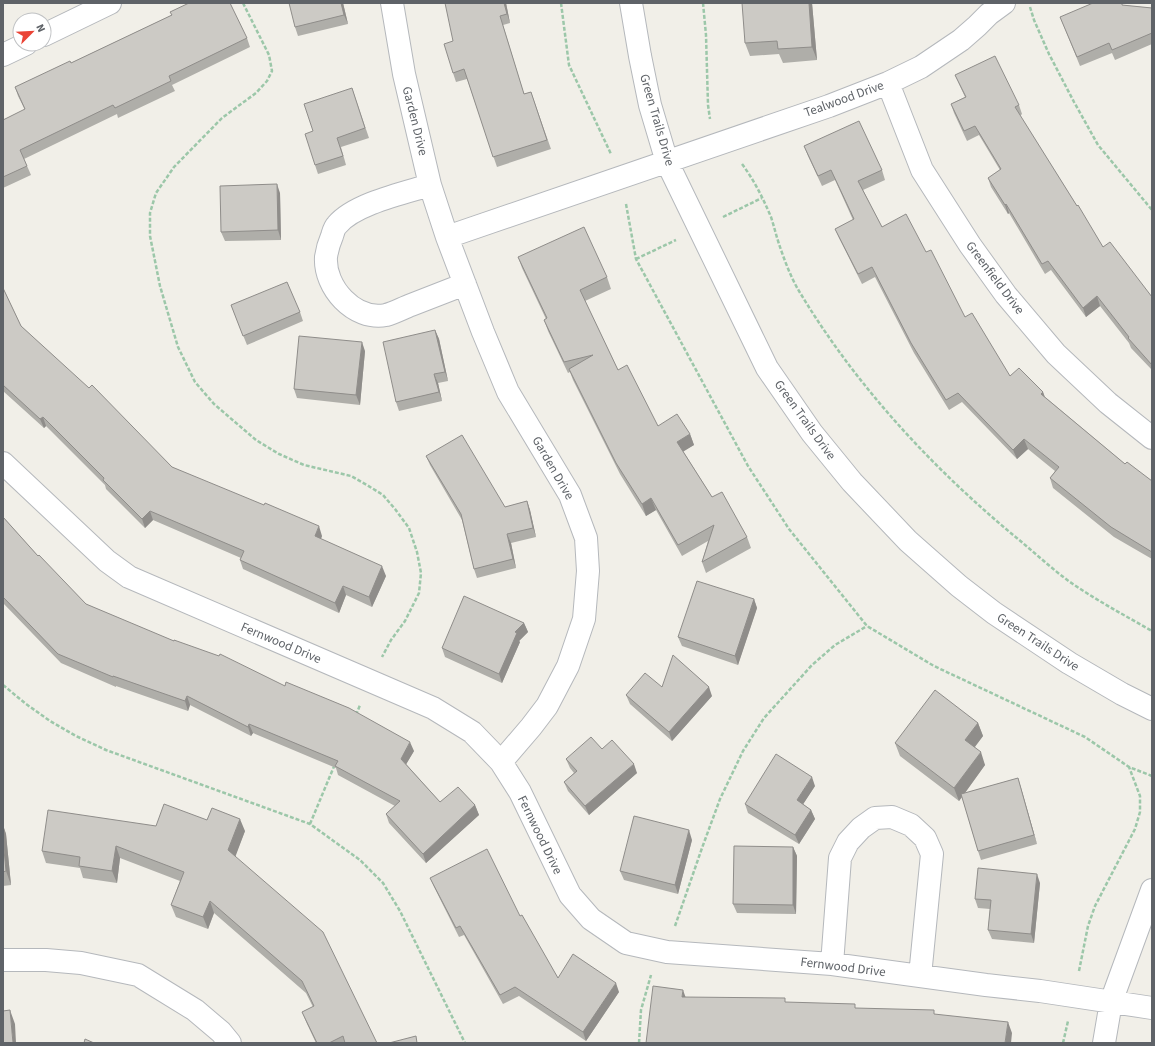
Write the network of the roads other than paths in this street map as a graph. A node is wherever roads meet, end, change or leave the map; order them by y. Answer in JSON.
{"nodes":[{"id":1,"x":110,"y":3,"type":"edge"},
{"id":2,"x":392,"y":3,"type":"edge"},
{"id":3,"x":631,"y":3,"type":"edge"},
{"id":4,"x":1004,"y":3,"type":"edge"},
{"id":5,"x":52,"y":31,"type":"edge"},
{"id":6,"x":888,"y":83,"type":"junction"},
{"id":7,"x":667,"y":162,"type":"junction"},
{"id":8,"x":430,"y":184,"type":"junction"},
{"id":9,"x":447,"y":237,"type":"junction"},
{"id":10,"x":465,"y":284,"type":"junction"},
{"id":11,"x":1152,"y":438,"type":"edge"},
{"id":12,"x":3,"y":463,"type":"edge"},
{"id":13,"x":1152,"y":709,"type":"edge"},
{"id":14,"x":501,"y":762,"type":"junction"},
{"id":15,"x":1152,"y":890,"type":"edge"},
{"id":16,"x":3,"y":960,"type":"edge"},
{"id":17,"x":832,"y":964,"type":"junction"},
{"id":18,"x":920,"y":976,"type":"junction"},
{"id":19,"x":1111,"y":1002,"type":"junction"},
{"id":20,"x":1152,"y":1008,"type":"edge"},
{"id":21,"x":230,"y":1043,"type":"edge"},
{"id":22,"x":1104,"y":1043,"type":"edge"}],
"edges":[{"from":1,"to":5,"type":"street"},
{"from":2,"to":8,"type":"street","name":"Garden Drive"},
{"from":3,"to":7,"type":"street","name":"Green Trails Drive"},
{"from":4,"to":6,"type":"street","name":"Tealwood Drive"},
{"from":6,"to":7,"type":"street","name":"Tealwood Drive"},
{"from":6,"to":11,"type":"street","name":"Greenfield Drive"},
{"from":7,"to":9,"type":"street"},
{"from":7,"to":13,"type":"street","name":"Green Trails Drive"},
{"from":8,"to":9,"type":"street","name":"Garden Drive"},
{"from":8,"to":10,"type":"street"},
{"from":9,"to":10,"type":"street","name":"Garden Drive"},
{"from":10,"to":14,"type":"street","name":"Garden Drive"},
{"from":12,"to":14,"type":"street","name":"Fernwood Drive"},
{"from":14,"to":17,"type":"street","name":"Fernwood Drive"},
{"from":15,"to":19,"type":"street"},
{"from":16,"to":21,"type":"street"},
{"from":17,"to":18,"type":"street","name":"Fernwood Drive"},
{"from":17,"to":18,"type":"street"},
{"from":18,"to":19,"type":"street","name":"Fernwood Drive"},
{"from":19,"to":20,"type":"street","name":"Fernwood Drive"},
{"from":19,"to":22,"type":"street"}]}
